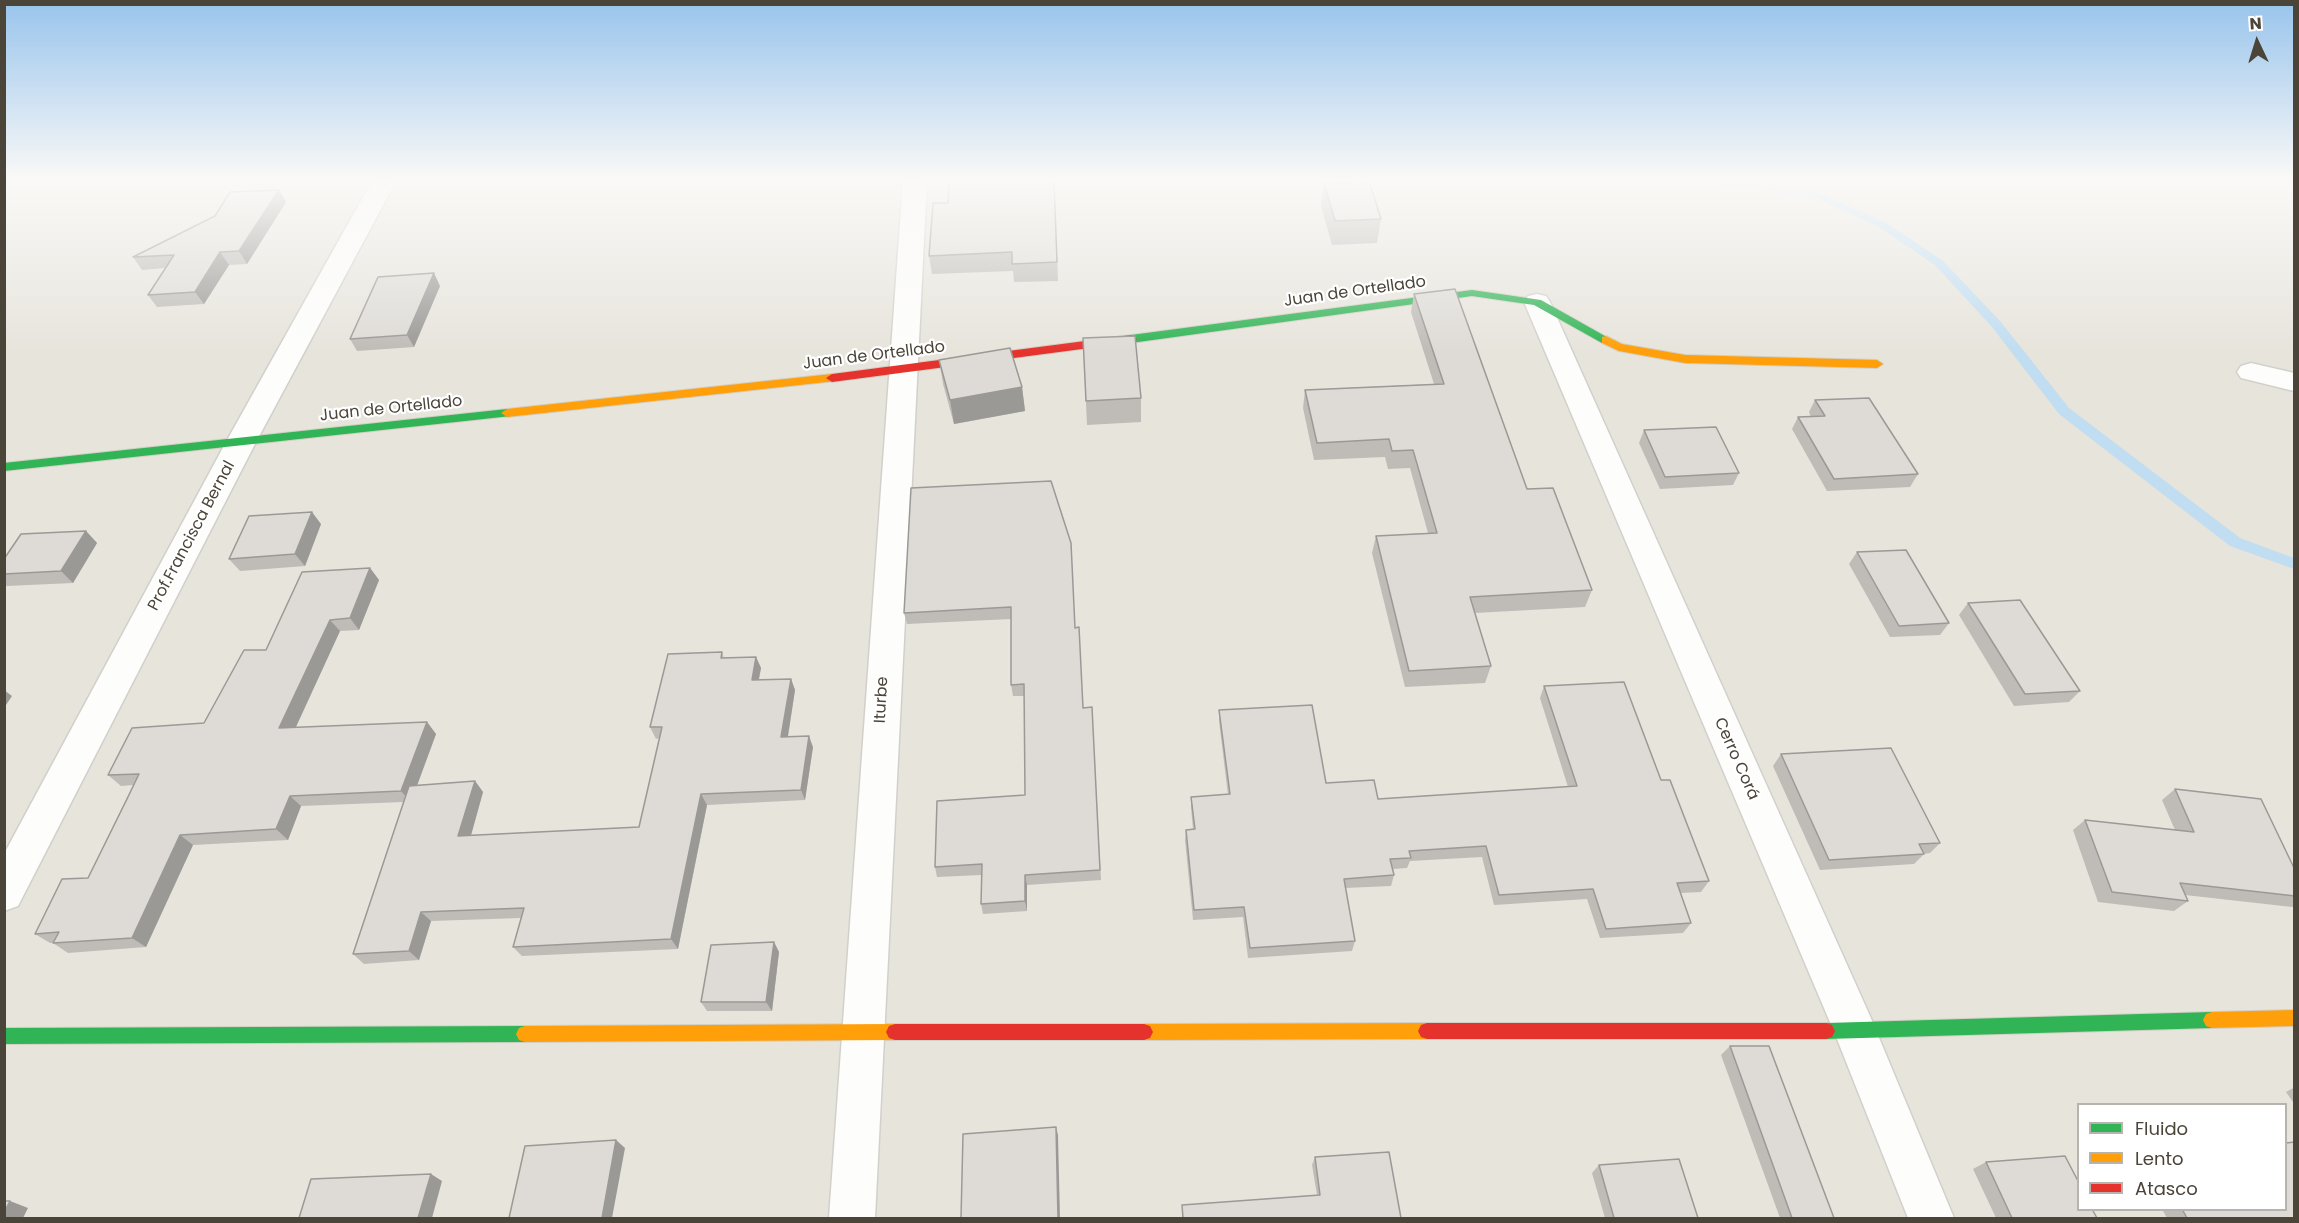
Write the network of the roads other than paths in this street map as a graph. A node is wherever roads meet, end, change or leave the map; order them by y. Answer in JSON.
{"nodes":[{"id":1,"x":353,"y":238,"type":"edge"},
{"id":2,"x":911,"y":238,"type":"edge"},
{"id":3,"x":1537,"y":302,"type":"junction"},
{"id":4,"x":1877,"y":364,"type":"dead end"},
{"id":5,"x":902,"y":370,"type":"junction"},
{"id":6,"x":2250,"y":372,"type":"dead end"},
{"id":7,"x":2295,"y":382,"type":"edge"},
{"id":8,"x":241,"y":442,"type":"junction"},
{"id":9,"x":4,"y":467,"type":"edge"},
{"id":10,"x":4,"y":893,"type":"edge"},
{"id":11,"x":2295,"y":1018,"type":"edge"},
{"id":12,"x":1855,"y":1031,"type":"junction"},
{"id":13,"x":863,"y":1032,"type":"junction"},
{"id":14,"x":4,"y":1036,"type":"edge"},
{"id":15,"x":852,"y":1218,"type":"edge"},
{"id":16,"x":1931,"y":1218,"type":"edge"}],
"edges":[{"from":1,"to":8,"type":"street","name":"Prof.Francisca Bernal"},
{"from":2,"to":5,"type":"street","name":"Iturbe"},
{"from":3,"to":4,"type":"street","name":"Juan de Ortellado"},
{"from":3,"to":5,"type":"street","name":"Juan de Ortellado"},
{"from":3,"to":12,"type":"street","name":"Cerro Corá"},
{"from":5,"to":8,"type":"street","name":"Juan de Ortellado"},
{"from":5,"to":13,"type":"street","name":"Iturbe"},
{"from":6,"to":7,"type":"street"},
{"from":8,"to":9,"type":"street","name":"Juan de Ortellado"},
{"from":8,"to":10,"type":"street","name":"Prof.Francisca Bernal"},
{"from":11,"to":12,"type":"street"},
{"from":12,"to":13,"type":"street"},
{"from":12,"to":16,"type":"street","name":"Cerro Corá"},
{"from":13,"to":14,"type":"street"},
{"from":13,"to":15,"type":"street","name":"Iturbe"}]}
